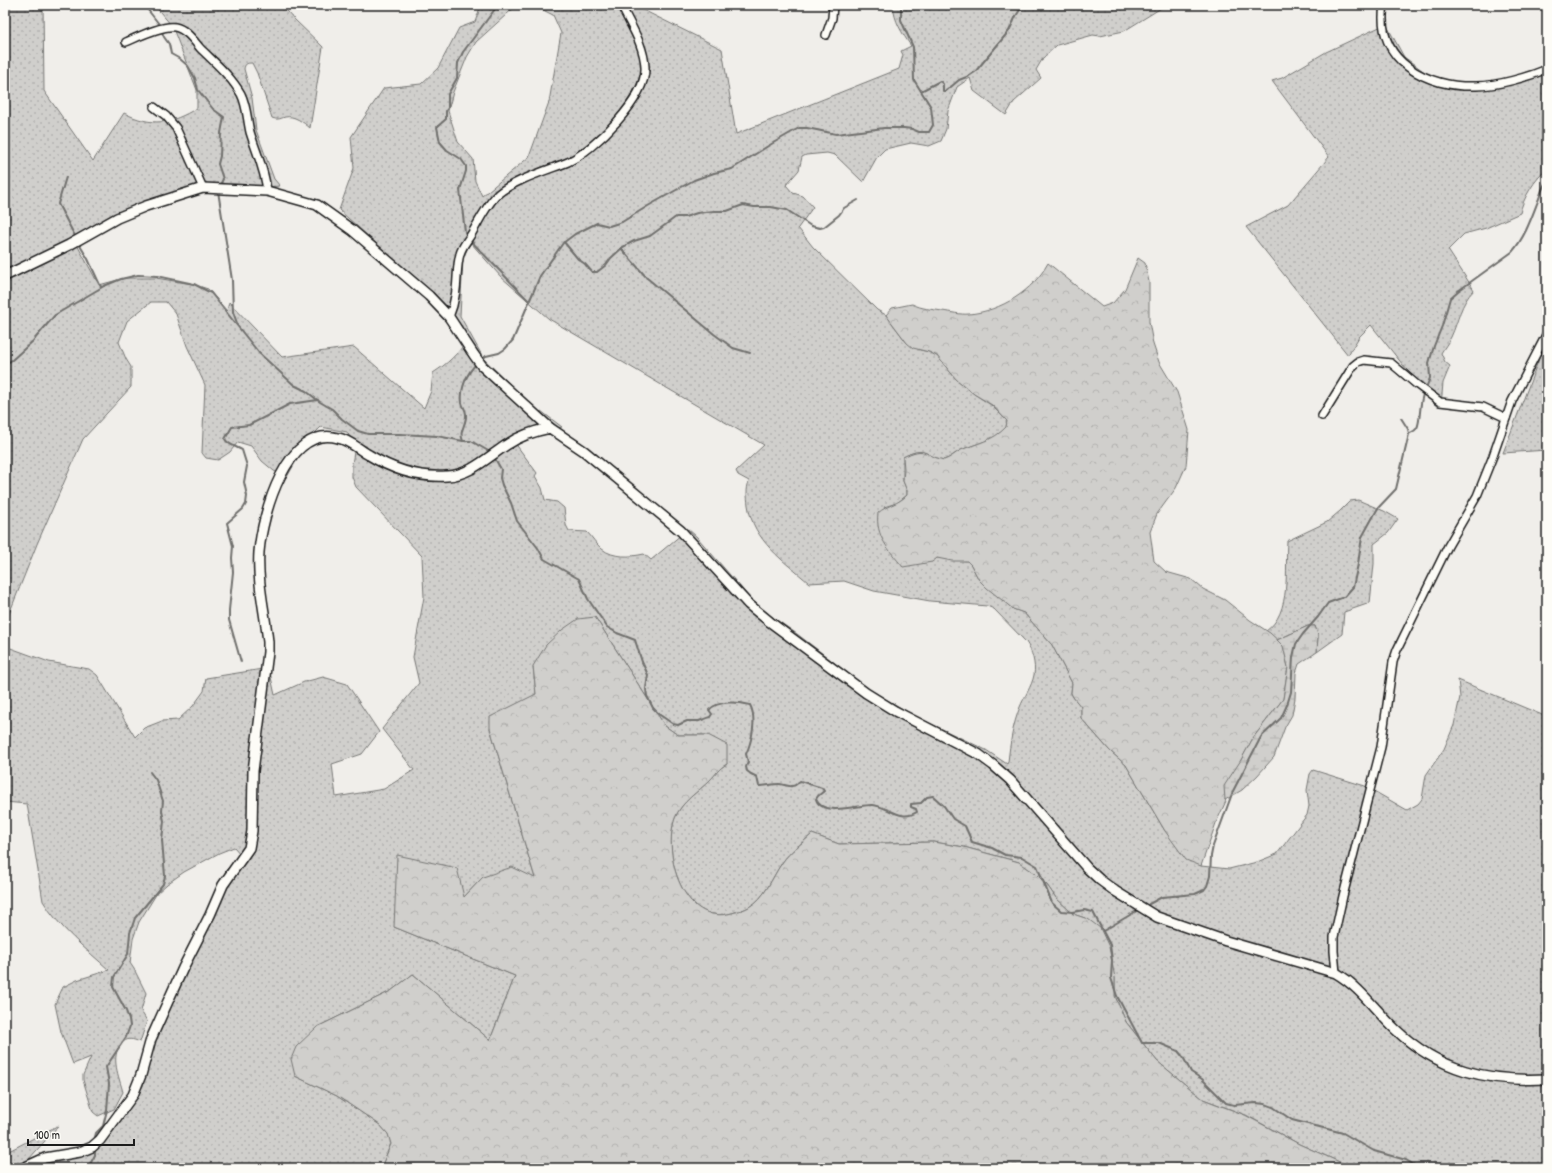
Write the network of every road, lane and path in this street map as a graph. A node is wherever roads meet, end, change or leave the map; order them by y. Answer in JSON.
{"nodes":[{"id":1,"x":621,"y":5,"type":"edge"},
{"id":2,"x":833,"y":5,"type":"edge"},
{"id":3,"x":1384,"y":5,"type":"edge"},
{"id":4,"x":826,"y":35,"type":"dead end"},
{"id":5,"x":126,"y":42,"type":"dead end"},
{"id":6,"x":1547,"y":69,"type":"edge"},
{"id":7,"x":154,"y":107,"type":"dead end"},
{"id":8,"x":203,"y":188,"type":"junction"},
{"id":9,"x":267,"y":191,"type":"junction"},
{"id":10,"x":5,"y":276,"type":"edge"},
{"id":11,"x":450,"y":317,"type":"junction"},
{"id":12,"x":1547,"y":333,"type":"edge"},
{"id":13,"x":1322,"y":416,"type":"dead end"},
{"id":14,"x":1506,"y":418,"type":"junction"},
{"id":15,"x":550,"y":428,"type":"junction"},
{"id":16,"x":1336,"y":973,"type":"junction"},
{"id":17,"x":1547,"y":1079,"type":"edge"},
{"id":18,"x":23,"y":1168,"type":"edge"}],
"edges":[{"from":1,"to":11,"type":"street"},
{"from":2,"to":4,"type":"street"},
{"from":3,"to":6,"type":"street"},
{"from":5,"to":9,"type":"street"},
{"from":7,"to":8,"type":"street"},
{"from":8,"to":9,"type":"street"},
{"from":8,"to":10,"type":"street"},
{"from":9,"to":11,"type":"street"},
{"from":11,"to":15,"type":"street"},
{"from":12,"to":14,"type":"street"},
{"from":13,"to":14,"type":"street"},
{"from":14,"to":16,"type":"street"},
{"from":15,"to":16,"type":"street"},
{"from":15,"to":18,"type":"street"},
{"from":16,"to":17,"type":"street"}]}
